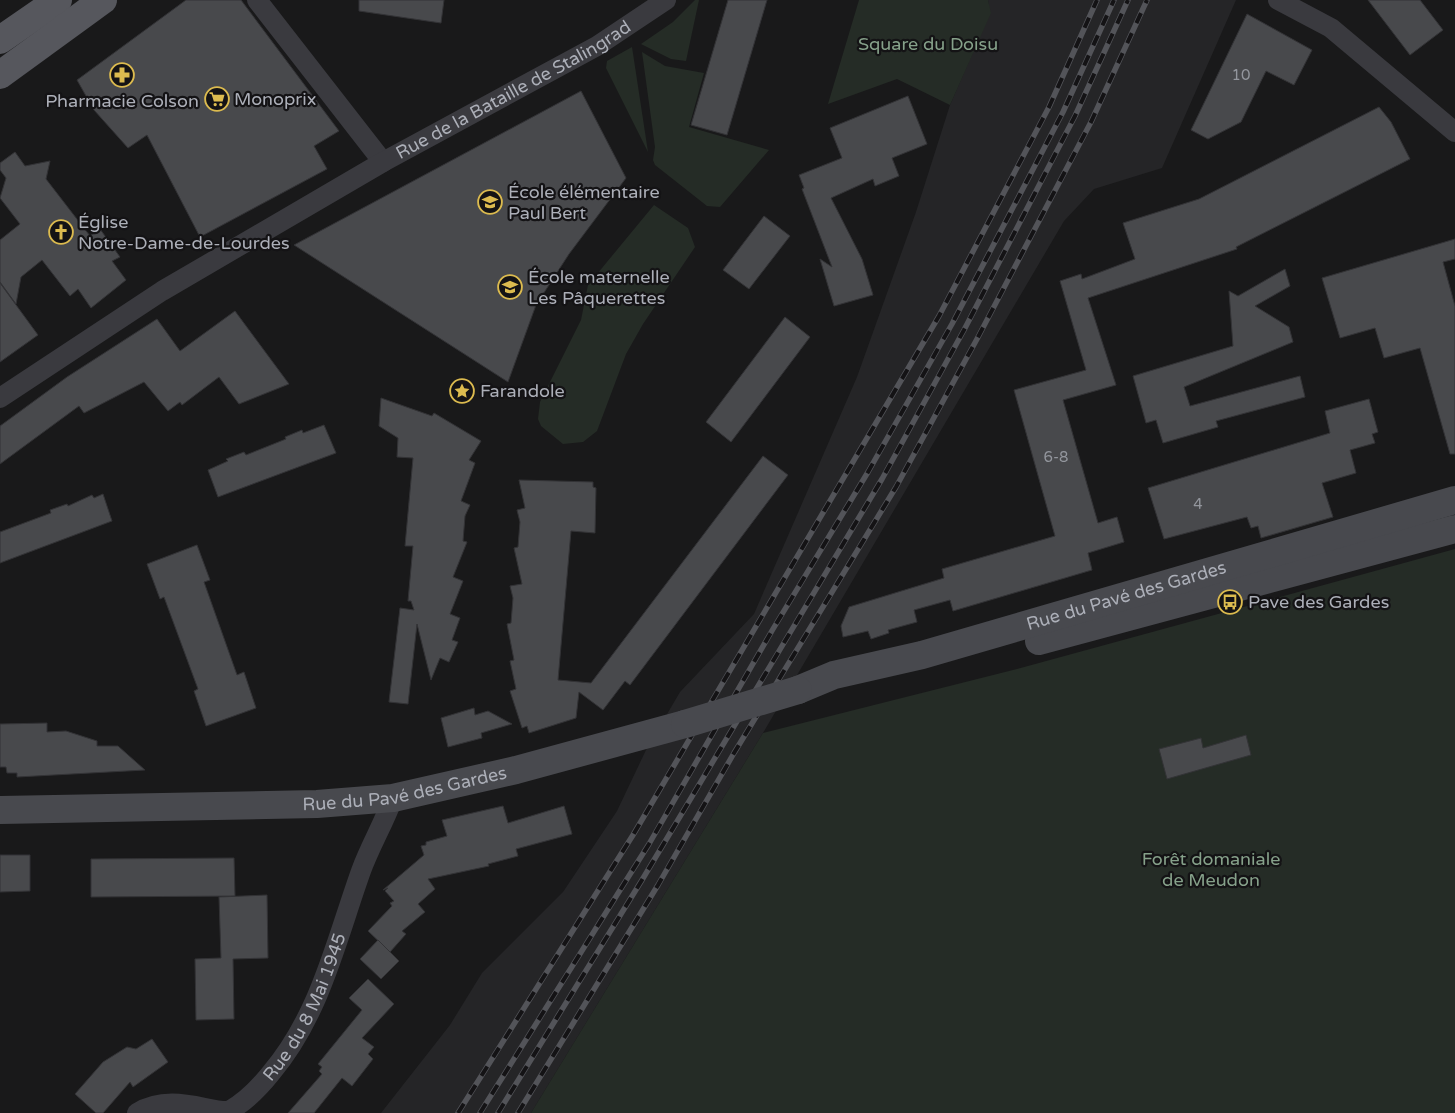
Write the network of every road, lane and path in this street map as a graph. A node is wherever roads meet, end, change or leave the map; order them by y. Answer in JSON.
{"nodes":[{"id":1,"x":58,"y":0,"type":"edge"},
{"id":2,"x":103,"y":0,"type":"edge"},
{"id":3,"x":257,"y":0,"type":"edge"},
{"id":4,"x":666,"y":0,"type":"edge"},
{"id":5,"x":1278,"y":0,"type":"edge"},
{"id":6,"x":2,"y":34,"type":"edge"},
{"id":7,"x":40,"y":45,"type":"junction"},
{"id":8,"x":0,"y":75,"type":"edge"},
{"id":9,"x":1455,"y":132,"type":"edge"},
{"id":10,"x":383,"y":162,"type":"junction"},
{"id":11,"x":0,"y":398,"type":"edge"},
{"id":12,"x":1455,"y":500,"type":"edge"},
{"id":13,"x":1455,"y":529,"type":"edge"},
{"id":14,"x":798,"y":690,"type":"junction"},
{"id":15,"x":393,"y":798,"type":"junction"},
{"id":16,"x":0,"y":810,"type":"edge"},
{"id":17,"x":137,"y":1113,"type":"edge"}],
"edges":[{"from":1,"to":6,"type":"main road"},
{"from":2,"to":7,"type":"main road"},
{"from":3,"to":10,"type":"street"},
{"from":4,"to":10,"type":"street","name":"Rue de la Bataille de Stalingrad"},
{"from":5,"to":9,"type":"street"},
{"from":6,"to":7,"type":"street"},
{"from":7,"to":8,"type":"main road"},
{"from":10,"to":11,"type":"street","name":"Rue de la Bataille de Stalingrad"},
{"from":12,"to":14,"type":"main road","name":"Rue du Pavé des Gardes"},
{"from":13,"to":14,"type":"main road","name":"Rue du Pavé des Gardes"},
{"from":14,"to":15,"type":"main road","name":"Rue du Pavé des Gardes","bridge":true},
{"from":15,"to":16,"type":"main road","name":"Rue du Pavé des Gardes"},
{"from":15,"to":17,"type":"street","name":"Rue du 8 Mai 1945"}]}
